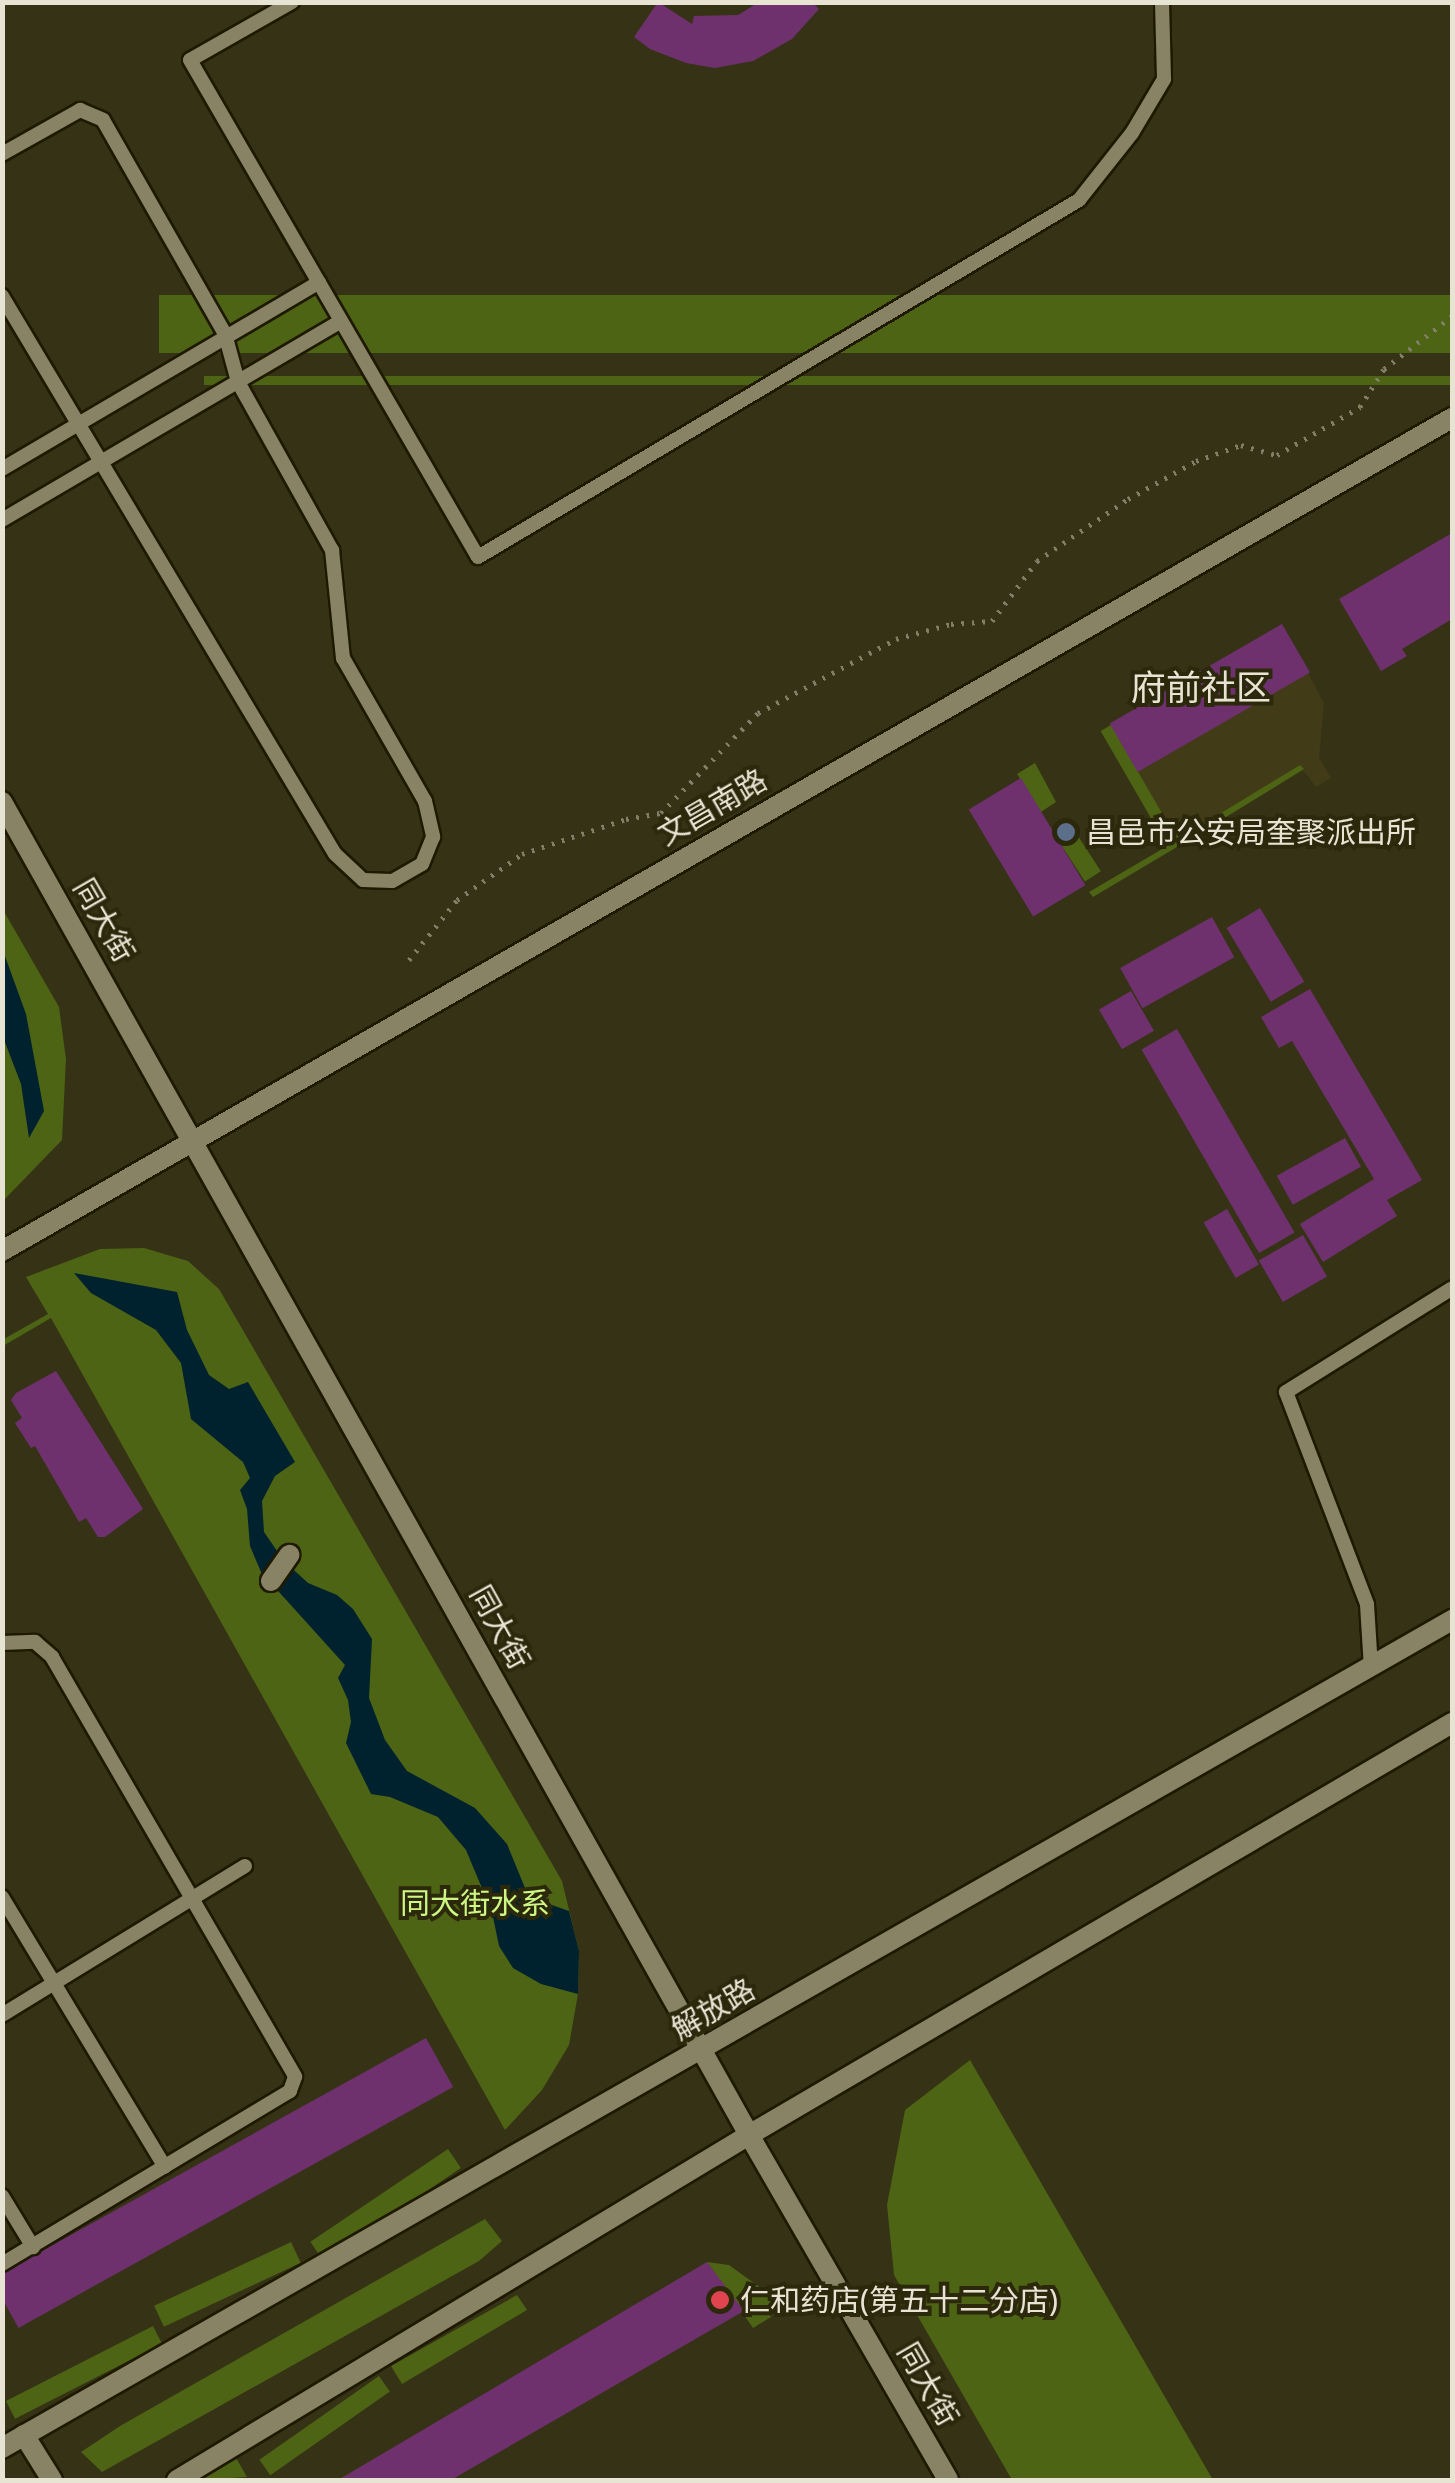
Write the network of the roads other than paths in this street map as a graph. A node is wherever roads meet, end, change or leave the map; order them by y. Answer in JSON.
{"nodes":[{"id":1,"x":292,"y":2,"type":"edge"},
{"id":2,"x":1162,"y":2,"type":"edge"},
{"id":3,"x":2,"y":154,"type":"edge"},
{"id":4,"x":319,"y":282,"type":"junction"},
{"id":5,"x":2,"y":296,"type":"edge"},
{"id":6,"x":341,"y":320,"type":"junction"},
{"id":7,"x":226,"y":337,"type":"junction"},
{"id":8,"x":238,"y":382,"type":"junction"},
{"id":9,"x":1452,"y":418,"type":"edge"},
{"id":10,"x":78,"y":424,"type":"junction"},
{"id":11,"x":101,"y":462,"type":"junction"},
{"id":12,"x":2,"y":469,"type":"edge"},
{"id":13,"x":2,"y":520,"type":"edge"},
{"id":14,"x":2,"y":802,"type":"edge"},
{"id":15,"x":194,"y":1140,"type":"junction"},
{"id":16,"x":2,"y":1251,"type":"edge"},
{"id":17,"x":1451,"y":1289,"type":"edge"},
{"id":18,"x":289,"y":1555,"type":"dead end"},
{"id":19,"x":271,"y":1581,"type":"dead end"},
{"id":20,"x":1452,"y":1620,"type":"edge"},
{"id":21,"x":2,"y":1643,"type":"edge"},
{"id":22,"x":1371,"y":1668,"type":"junction"},
{"id":23,"x":1452,"y":1723,"type":"edge"},
{"id":24,"x":245,"y":1866,"type":"dead end"},
{"id":25,"x":2,"y":1897,"type":"edge"},
{"id":26,"x":192,"y":1897,"type":"junction"},
{"id":27,"x":54,"y":1984,"type":"junction"},
{"id":28,"x":2,"y":2015,"type":"edge"},
{"id":29,"x":702,"y":2050,"type":"junction"},
{"id":30,"x":749,"y":2136,"type":"junction"},
{"id":31,"x":164,"y":2167,"type":"junction"},
{"id":32,"x":2,"y":2196,"type":"edge"},
{"id":33,"x":33,"y":2246,"type":"junction"},
{"id":34,"x":2,"y":2264,"type":"edge"},
{"id":35,"x":24,"y":2436,"type":"junction"},
{"id":36,"x":3,"y":2446,"type":"edge"},
{"id":37,"x":52,"y":2480,"type":"edge"},
{"id":38,"x":177,"y":2480,"type":"edge"},
{"id":39,"x":948,"y":2480,"type":"edge"}],
"edges":[{"from":1,"to":4,"type":"lane"},
{"from":2,"to":6,"type":"lane"},
{"from":3,"to":7,"type":"lane"},
{"from":4,"to":6,"type":"lane"},
{"from":4,"to":7,"type":"lane"},
{"from":5,"to":10,"type":"lane"},
{"from":6,"to":8,"type":"lane"},
{"from":7,"to":8,"type":"lane"},
{"from":7,"to":10,"type":"lane"},
{"from":8,"to":11,"type":"lane"},
{"from":8,"to":11,"type":"lane"},
{"from":9,"to":15,"type":"street","name":"文昌南路"},
{"from":10,"to":11,"type":"lane"},
{"from":10,"to":12,"type":"lane"},
{"from":11,"to":13,"type":"lane"},
{"from":14,"to":15,"type":"street","name":"同大街"},
{"from":15,"to":16,"type":"street","name":"文昌南路"},
{"from":15,"to":29,"type":"street","name":"同大街"},
{"from":17,"to":22,"type":"lane"},
{"from":18,"to":19,"type":"street"},
{"from":20,"to":22,"type":"street","name":"解放路"},
{"from":21,"to":26,"type":"lane"},
{"from":22,"to":29,"type":"street","name":"解放路"},
{"from":23,"to":30,"type":"street"},
{"from":24,"to":26,"type":"lane"},
{"from":25,"to":27,"type":"lane"},
{"from":26,"to":27,"type":"lane"},
{"from":26,"to":31,"type":"lane"},
{"from":27,"to":28,"type":"lane"},
{"from":27,"to":31,"type":"lane"},
{"from":29,"to":30,"type":"street","name":"同大街"},
{"from":29,"to":35,"type":"street","name":"解放路"},
{"from":30,"to":38,"type":"street"},
{"from":30,"to":39,"type":"street","name":"同大街"},
{"from":31,"to":33,"type":"lane"},
{"from":32,"to":33,"type":"lane"},
{"from":33,"to":34,"type":"lane"},
{"from":35,"to":36,"type":"street","name":"解放路"},
{"from":35,"to":37,"type":"street"}]}
